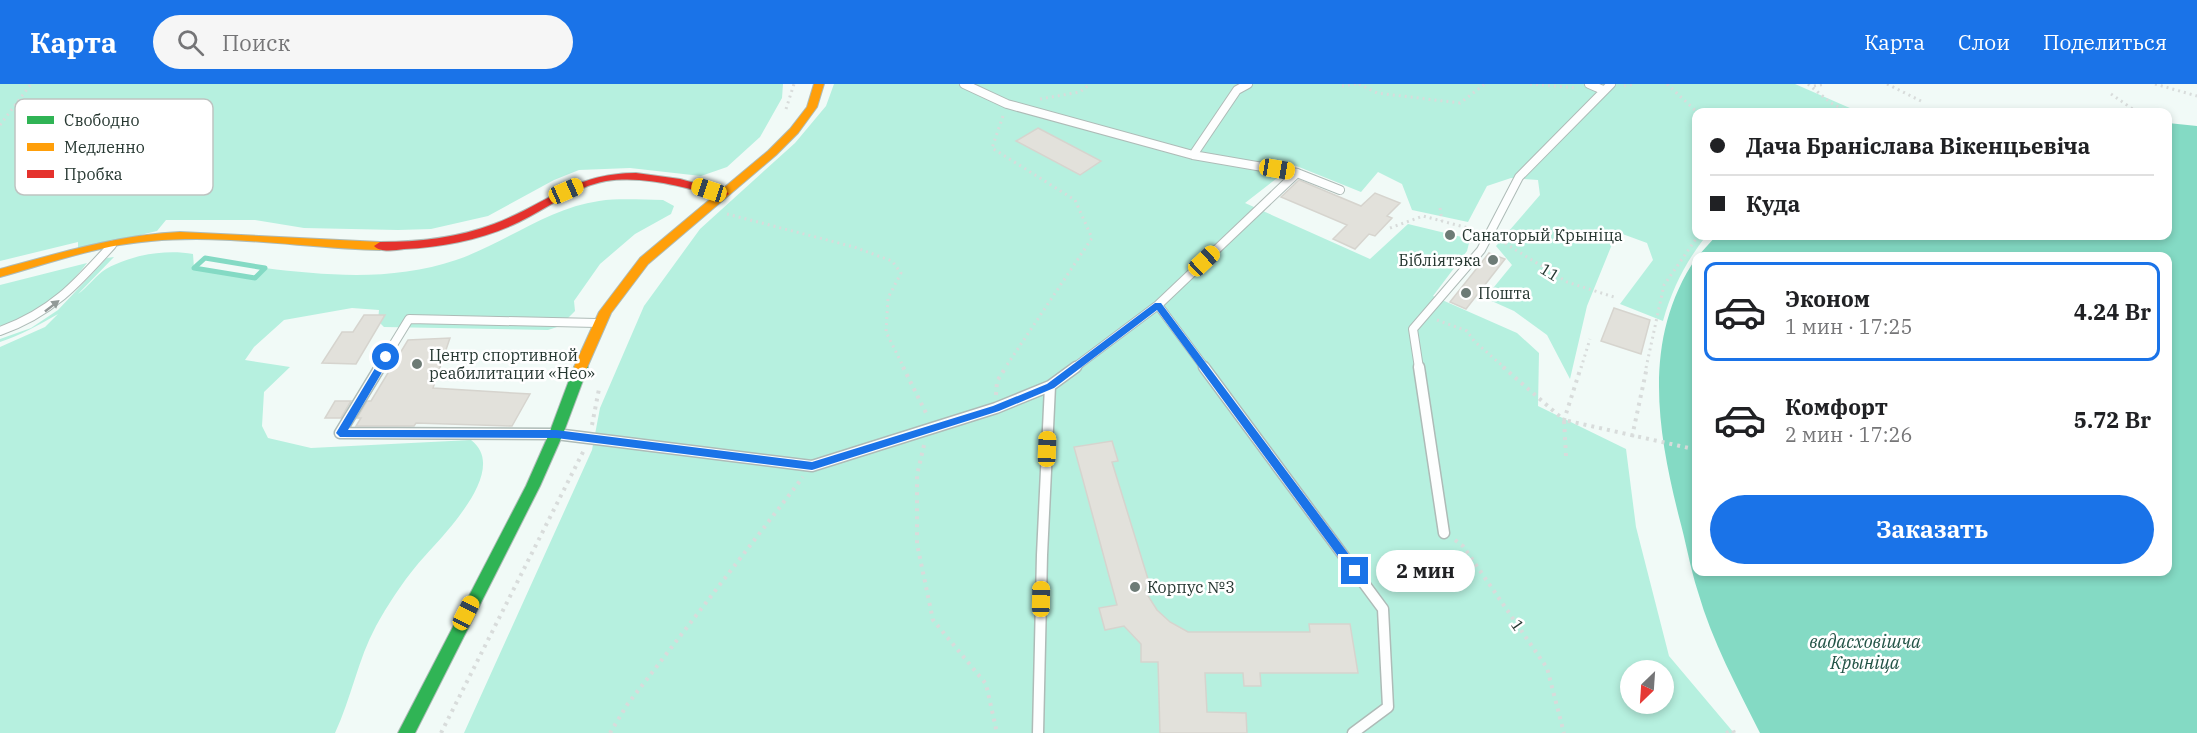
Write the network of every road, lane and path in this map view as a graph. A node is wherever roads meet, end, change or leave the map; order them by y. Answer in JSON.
{"nodes":[{"id":1,"x":31,"y":84,"type":"edge"},
{"id":2,"x":819,"y":84,"type":"edge"},
{"id":3,"x":964,"y":84,"type":"edge"},
{"id":4,"x":1090,"y":84,"type":"edge"},
{"id":5,"x":1248,"y":84,"type":"edge"},
{"id":6,"x":1358,"y":84,"type":"edge"},
{"id":7,"x":1485,"y":84,"type":"edge"},
{"id":8,"x":1530,"y":84,"type":"edge"},
{"id":9,"x":1589,"y":84,"type":"edge"},
{"id":10,"x":1611,"y":84,"type":"edge"},
{"id":11,"x":1666,"y":84,"type":"edge"},
{"id":12,"x":1808,"y":84,"type":"edge"},
{"id":13,"x":1826,"y":84,"type":"edge"},
{"id":14,"x":1887,"y":84,"type":"edge"},
{"id":15,"x":2155,"y":84,"type":"edge"},
{"id":16,"x":1342,"y":86,"type":"dead end"},
{"id":17,"x":1814,"y":87,"type":"junction"},
{"id":18,"x":1603,"y":90,"type":"junction"},
{"id":19,"x":2111,"y":94,"type":"dead end"},
{"id":20,"x":2197,"y":96,"type":"edge"},
{"id":21,"x":20,"y":99,"type":"edge"},
{"id":22,"x":1038,"y":99,"type":"dead end"},
{"id":23,"x":1921,"y":101,"type":"dead end"},
{"id":24,"x":1007,"y":104,"type":"junction"},
{"id":25,"x":15,"y":105,"type":"edge"},
{"id":26,"x":1693,"y":108,"type":"edge"},
{"id":27,"x":1842,"y":108,"type":"edge"},
{"id":28,"x":2131,"y":108,"type":"edge"},
{"id":29,"x":0,"y":125,"type":"edge"},
{"id":30,"x":1193,"y":155,"type":"junction"},
{"id":31,"x":1298,"y":173,"type":"junction"},
{"id":32,"x":1340,"y":190,"type":"dead end"},
{"id":33,"x":723,"y":194,"type":"junction"},
{"id":34,"x":1440,"y":208,"type":"dead end"},
{"id":35,"x":722,"y":213,"type":"dead end"},
{"id":36,"x":1442,"y":221,"type":"junction"},
{"id":37,"x":1390,"y":228,"type":"dead end"},
{"id":38,"x":1489,"y":234,"type":"junction"},
{"id":39,"x":1695,"y":240,"type":"edge"},
{"id":40,"x":112,"y":245,"type":"junction"},
{"id":41,"x":1483,"y":246,"type":"junction"},
{"id":42,"x":0,"y":273,"type":"edge"},
{"id":43,"x":1617,"y":298,"type":"dead end"},
{"id":44,"x":1158,"y":305,"type":"junction"},
{"id":45,"x":1425,"y":314,"type":"junction"},
{"id":46,"x":600,"y":323,"type":"junction"},
{"id":47,"x":0,"y":331,"type":"edge"},
{"id":48,"x":1590,"y":339,"type":"dead end"},
{"id":49,"x":1050,"y":386,"type":"junction"},
{"id":50,"x":599,"y":387,"type":"dead end"},
{"id":51,"x":995,"y":400,"type":"dead end"},
{"id":52,"x":1564,"y":420,"type":"junction"},
{"id":53,"x":918,"y":422,"type":"dead end"},
{"id":54,"x":927,"y":430,"type":"junction"},
{"id":55,"x":556,"y":434,"type":"junction"},
{"id":56,"x":1632,"y":437,"type":"junction"},
{"id":57,"x":587,"y":440,"type":"junction"},
{"id":58,"x":1689,"y":448,"type":"dead end"},
{"id":59,"x":1566,"y":456,"type":"dead end"},
{"id":60,"x":812,"y":466,"type":"junction"},
{"id":61,"x":1444,"y":533,"type":"joint"},
{"id":62,"x":406,"y":733,"type":"edge"},
{"id":63,"x":441,"y":733,"type":"edge"},
{"id":64,"x":610,"y":733,"type":"edge"},
{"id":65,"x":997,"y":733,"type":"edge"},
{"id":66,"x":1038,"y":733,"type":"edge"},
{"id":67,"x":1353,"y":733,"type":"edge"},
{"id":68,"x":1564,"y":733,"type":"edge"},
{"id":69,"x":1726,"y":733,"type":"edge"},
{"id":70,"x":1734,"y":733,"type":"edge"}],
"edges":[{"from":1,"to":21,"type":"path"},
{"from":2,"to":33,"type":"street"},
{"from":3,"to":24,"type":"lane"},
{"from":4,"to":22,"type":"path"},
{"from":5,"to":30,"type":"lane"},
{"from":6,"to":7,"type":"path"},
{"from":6,"to":16,"type":"path"},
{"from":8,"to":18,"type":"path"},
{"from":9,"to":18,"type":"lane"},
{"from":10,"to":18,"type":"lane"},
{"from":11,"to":26,"type":"path"},
{"from":12,"to":17,"type":"path"},
{"from":13,"to":17,"type":"path"},
{"from":14,"to":23,"type":"path"},
{"from":15,"to":20,"type":"path"},
{"from":17,"to":27,"type":"path"},
{"from":18,"to":38,"type":"lane"},
{"from":19,"to":28,"type":"path"},
{"from":24,"to":30,"type":"lane"},
{"from":24,"to":51,"type":"path"},
{"from":25,"to":29,"type":"path"},
{"from":30,"to":31,"type":"lane"},
{"from":31,"to":32,"type":"lane"},
{"from":31,"to":44,"type":"lane"},
{"from":33,"to":40,"type":"street"},
{"from":33,"to":46,"type":"street"},
{"from":34,"to":36,"type":"path"},
{"from":35,"to":53,"type":"path"},
{"from":36,"to":37,"type":"path"},
{"from":36,"to":41,"type":"path"},
{"from":38,"to":41,"type":"lane"},
{"from":38,"to":43,"type":"path","name":"11"},
{"from":39,"to":56,"type":"path"},
{"from":40,"to":42,"type":"street"},
{"from":47,"to":40,"type":"lane","one_way":true},
{"from":41,"to":45,"type":"lane"},
{"from":44,"to":49,"type":"lane"},
{"from":44,"to":67,"type":"lane"},
{"from":45,"to":52,"type":"path"},
{"from":45,"to":61,"type":"lane"},
{"from":46,"to":55,"type":"street"},
{"from":46,"to":55,"type":"lane"},
{"from":48,"to":52,"type":"path"},
{"from":49,"to":54,"type":"lane"},
{"from":49,"to":66,"type":"lane"},
{"from":50,"to":57,"type":"path"},
{"from":52,"to":56,"type":"path"},
{"from":52,"to":59,"type":"path"},
{"from":54,"to":60,"type":"lane"},
{"from":54,"to":65,"type":"path"},
{"from":55,"to":57,"type":"lane"},
{"from":55,"to":62,"type":"street"},
{"from":56,"to":58,"type":"path"},
{"from":57,"to":60,"type":"lane"},
{"from":57,"to":63,"type":"path"},
{"from":60,"to":64,"type":"path"},
{"from":61,"to":68,"type":"path","name":"1"},
{"from":69,"to":70,"type":"path"}]}
